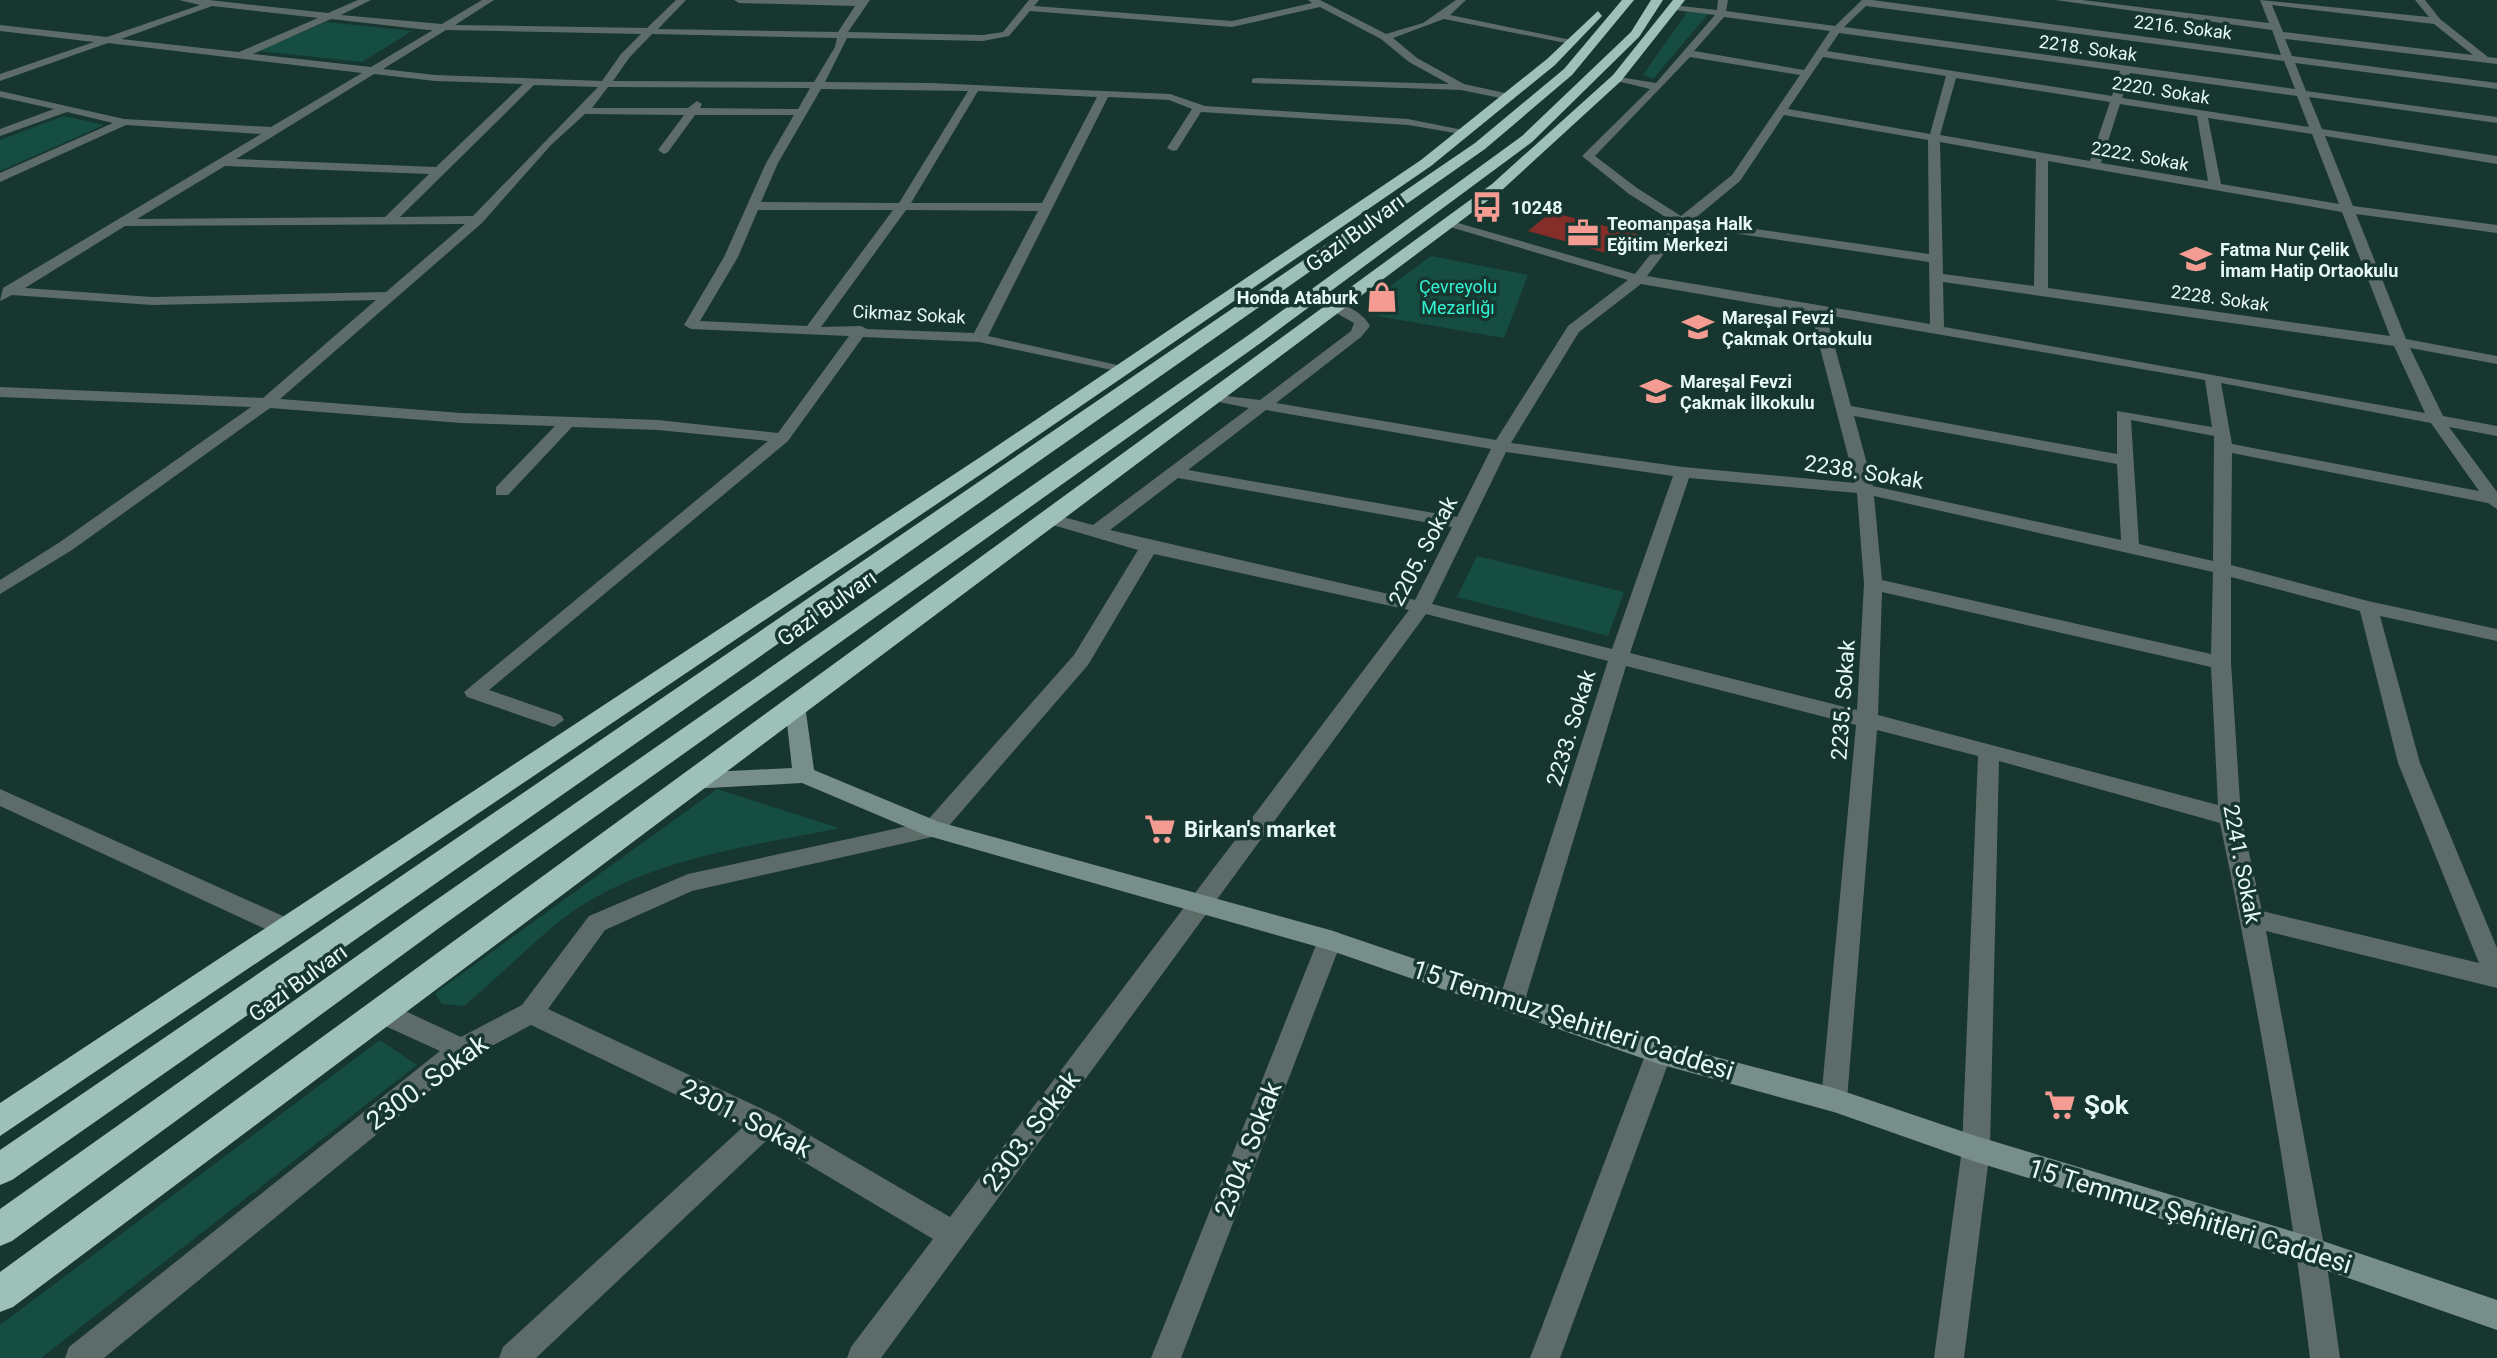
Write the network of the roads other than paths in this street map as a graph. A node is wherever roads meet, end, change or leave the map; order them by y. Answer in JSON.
{"nodes":[{"id":1,"x":184,"y":0,"type":"edge"},
{"id":2,"x":366,"y":0,"type":"edge"},
{"id":3,"x":489,"y":0,"type":"edge"},
{"id":4,"x":681,"y":0,"type":"edge"},
{"id":5,"x":739,"y":0,"type":"edge"},
{"id":6,"x":1461,"y":0,"type":"edge"},
{"id":7,"x":1609,"y":0,"type":"edge"},
{"id":8,"x":1628,"y":0,"type":"edge"},
{"id":9,"x":1723,"y":0,"type":"edge"},
{"id":10,"x":2060,"y":0,"type":"edge"},
{"id":11,"x":2177,"y":0,"type":"edge"},
{"id":12,"x":2265,"y":0,"type":"edge"},
{"id":13,"x":2420,"y":0,"type":"edge"},
{"id":14,"x":862,"y":1,"type":"edge"},
{"id":15,"x":218,"y":2,"type":"edge"},
{"id":16,"x":1317,"y":2,"type":"edge"},
{"id":17,"x":1671,"y":2,"type":"edge"},
{"id":18,"x":1865,"y":2,"type":"edge"},
{"id":19,"x":1029,"y":4,"type":"edge"},
{"id":20,"x":1721,"y":14,"type":"junction"},
{"id":21,"x":2180,"y":14,"type":"junction"},
{"id":22,"x":331,"y":17,"type":"junction"},
{"id":23,"x":1446,"y":17,"type":"junction"},
{"id":24,"x":2437,"y":21,"type":"junction"},
{"id":25,"x":445,"y":27,"type":"junction"},
{"id":26,"x":0,"y":28,"type":"edge"},
{"id":27,"x":1836,"y":30,"type":"junction"},
{"id":28,"x":649,"y":31,"type":"junction"},
{"id":29,"x":2277,"y":31,"type":"junction"},
{"id":30,"x":842,"y":35,"type":"junction"},
{"id":31,"x":1385,"y":37,"type":"junction"},
{"id":32,"x":2030,"y":40,"type":"junction"},
{"id":33,"x":109,"y":41,"type":"junction"},
{"id":34,"x":1571,"y":41,"type":"junction"},
{"id":35,"x":1685,"y":53,"type":"junction"},
{"id":36,"x":1819,"y":53,"type":"junction"},
{"id":37,"x":238,"y":56,"type":"junction"},
{"id":38,"x":2288,"y":57,"type":"junction"},
{"id":39,"x":2484,"y":59,"type":"junction"},
{"id":40,"x":2497,"y":61,"type":"edge"},
{"id":41,"x":2126,"y":70,"type":"junction"},
{"id":42,"x":367,"y":72,"type":"junction"},
{"id":43,"x":1804,"y":73,"type":"junction"},
{"id":44,"x":1952,"y":74,"type":"junction"},
{"id":45,"x":0,"y":78,"type":"edge"},
{"id":46,"x":1617,"y":78,"type":"junction"},
{"id":47,"x":1256,"y":81,"type":"dead end"},
{"id":48,"x":531,"y":82,"type":"junction"},
{"id":49,"x":607,"y":84,"type":"junction"},
{"id":50,"x":712,"y":85,"type":"junction"},
{"id":51,"x":816,"y":86,"type":"junction"},
{"id":52,"x":2497,"y":86,"type":"edge"},
{"id":53,"x":1461,"y":87,"type":"junction"},
{"id":54,"x":1658,"y":87,"type":"junction"},
{"id":55,"x":975,"y":88,"type":"junction"},
{"id":56,"x":2304,"y":93,"type":"junction"},
{"id":57,"x":0,"y":94,"type":"edge"},
{"id":58,"x":1104,"y":94,"type":"junction"},
{"id":59,"x":1510,"y":97,"type":"junction"},
{"id":60,"x":2113,"y":101,"type":"junction"},
{"id":61,"x":1198,"y":108,"type":"junction"},
{"id":62,"x":63,"y":110,"type":"junction"},
{"id":63,"x":582,"y":111,"type":"junction"},
{"id":64,"x":1779,"y":111,"type":"junction"},
{"id":65,"x":690,"y":112,"type":"junction"},
{"id":66,"x":802,"y":112,"type":"junction"},
{"id":67,"x":2202,"y":115,"type":"junction"},
{"id":68,"x":2497,"y":120,"type":"edge"},
{"id":69,"x":124,"y":122,"type":"junction"},
{"id":70,"x":274,"y":131,"type":"junction"},
{"id":71,"x":1467,"y":132,"type":"junction"},
{"id":72,"x":0,"y":133,"type":"edge"},
{"id":73,"x":2319,"y":133,"type":"junction"},
{"id":74,"x":1934,"y":138,"type":"junction"},
{"id":75,"x":1173,"y":148,"type":"dead end"},
{"id":76,"x":664,"y":150,"type":"dead end"},
{"id":77,"x":2042,"y":157,"type":"junction"},
{"id":78,"x":2497,"y":160,"type":"edge"},
{"id":79,"x":222,"y":162,"type":"junction"},
{"id":80,"x":2094,"y":166,"type":"junction"},
{"id":81,"x":436,"y":171,"type":"junction"},
{"id":82,"x":0,"y":178,"type":"edge"},
{"id":83,"x":2215,"y":187,"type":"junction"},
{"id":84,"x":753,"y":206,"type":"junction"},
{"id":85,"x":902,"y":207,"type":"junction"},
{"id":86,"x":1046,"y":207,"type":"junction"},
{"id":87,"x":2346,"y":209,"type":"junction"},
{"id":88,"x":390,"y":219,"type":"junction"},
{"id":89,"x":477,"y":220,"type":"junction"},
{"id":90,"x":1682,"y":222,"type":"junction"},
{"id":91,"x":127,"y":223,"type":"junction"},
{"id":92,"x":1446,"y":224,"type":"junction"},
{"id":93,"x":2497,"y":229,"type":"edge"},
{"id":94,"x":1938,"y":259,"type":"junction"},
{"id":95,"x":1937,"y":277,"type":"junction"},
{"id":96,"x":1638,"y":279,"type":"junction"},
{"id":97,"x":2041,"y":291,"type":"junction"},
{"id":98,"x":3,"y":293,"type":"edge"},
{"id":99,"x":388,"y":296,"type":"junction"},
{"id":100,"x":1336,"y":307,"type":"junction"},
{"id":101,"x":1817,"y":309,"type":"junction"},
{"id":102,"x":812,"y":329,"type":"junction"},
{"id":103,"x":1937,"y":329,"type":"junction"},
{"id":104,"x":861,"y":330,"type":"junction"},
{"id":105,"x":979,"y":338,"type":"junction"},
{"id":106,"x":2400,"y":342,"type":"junction"},
{"id":107,"x":2497,"y":360,"type":"edge"},
{"id":108,"x":1121,"y":370,"type":"junction"},
{"id":109,"x":2212,"y":377,"type":"junction"},
{"id":110,"x":0,"y":392,"type":"edge"},
{"id":111,"x":1215,"y":397,"type":"junction"},
{"id":112,"x":267,"y":403,"type":"junction"},
{"id":113,"x":1264,"y":406,"type":"junction"},
{"id":114,"x":1844,"y":410,"type":"junction"},
{"id":115,"x":2437,"y":421,"type":"junction"},
{"id":116,"x":568,"y":422,"type":"junction"},
{"id":117,"x":2497,"y":431,"type":"edge"},
{"id":118,"x":782,"y":438,"type":"junction"},
{"id":119,"x":2223,"y":440,"type":"junction"},
{"id":120,"x":1501,"y":446,"type":"junction"},
{"id":121,"x":2125,"y":460,"type":"junction"},
{"id":122,"x":1172,"y":472,"type":"junction"},
{"id":123,"x":1683,"y":472,"type":"junction"},
{"id":124,"x":1865,"y":489,"type":"junction"},
{"id":125,"x":502,"y":491,"type":"dead end"},
{"id":126,"x":2496,"y":501,"type":"edge"},
{"id":127,"x":1052,"y":519,"type":"junction"},
{"id":128,"x":1464,"y":524,"type":"junction"},
{"id":129,"x":1096,"y":532,"type":"junction"},
{"id":130,"x":1149,"y":547,"type":"junction"},
{"id":131,"x":2130,"y":550,"type":"junction"},
{"id":132,"x":2224,"y":569,"type":"junction"},
{"id":133,"x":1873,"y":584,"type":"junction"},
{"id":134,"x":0,"y":588,"type":"edge"},
{"id":135,"x":1421,"y":607,"type":"junction"},
{"id":136,"x":2368,"y":607,"type":"junction"},
{"id":137,"x":2497,"y":635,"type":"edge"},
{"id":138,"x":1618,"y":659,"type":"junction"},
{"id":139,"x":2221,"y":663,"type":"junction"},
{"id":140,"x":795,"y":705,"type":"junction"},
{"id":141,"x":554,"y":720,"type":"dead end"},
{"id":142,"x":1867,"y":723,"type":"junction"},
{"id":143,"x":1989,"y":751,"type":"junction"},
{"id":144,"x":804,"y":775,"type":"junction"},
{"id":145,"x":690,"y":781,"type":"junction"},
{"id":146,"x":5,"y":804,"type":"edge"},
{"id":147,"x":2230,"y":817,"type":"junction"},
{"id":148,"x":933,"y":829,"type":"junction"},
{"id":149,"x":1201,"y":904,"type":"junction"},
{"id":150,"x":2252,"y":918,"type":"junction"},
{"id":151,"x":286,"y":928,"type":"junction"},
{"id":152,"x":1330,"y":940,"type":"junction"},
{"id":153,"x":2497,"y":978,"type":"edge"},
{"id":154,"x":1512,"y":1000,"type":"junction"},
{"id":155,"x":381,"y":1012,"type":"junction"},
{"id":156,"x":531,"y":1013,"type":"junction"},
{"id":157,"x":462,"y":1049,"type":"junction"},
{"id":158,"x":1659,"y":1053,"type":"junction"},
{"id":159,"x":1834,"y":1100,"type":"junction"},
{"id":160,"x":0,"y":1121,"type":"edge"},
{"id":161,"x":765,"y":1124,"type":"junction"},
{"id":162,"x":1976,"y":1149,"type":"junction"},
{"id":163,"x":0,"y":1169,"type":"edge"},
{"id":164,"x":0,"y":1229,"type":"edge"},
{"id":165,"x":954,"y":1235,"type":"junction"},
{"id":166,"x":2311,"y":1251,"type":"junction"},
{"id":167,"x":0,"y":1294,"type":"edge"},
{"id":168,"x":2497,"y":1315,"type":"edge"},
{"id":169,"x":869,"y":1356,"type":"edge"},
{"id":170,"x":80,"y":1358,"type":"edge"},
{"id":171,"x":514,"y":1358,"type":"edge"},
{"id":172,"x":1166,"y":1358,"type":"edge"},
{"id":173,"x":1545,"y":1358,"type":"edge"},
{"id":174,"x":1949,"y":1358,"type":"edge"},
{"id":175,"x":2325,"y":1358,"type":"edge"}],
"edges":[{"from":1,"to":15,"type":"street"},
{"from":2,"to":22,"type":"street"},
{"from":3,"to":25,"type":"street"},
{"from":4,"to":28,"type":"street"},
{"from":5,"to":14,"type":"street"},
{"from":6,"to":23,"type":"street"},
{"from":7,"to":34,"type":"highway"},
{"from":8,"to":163,"type":"highway","name":"Gazi Bulvarı"},
{"from":9,"to":20,"type":"street"},
{"from":10,"to":21,"type":"street"},
{"from":11,"to":21,"type":"street"},
{"from":12,"to":24,"type":"street"},
{"from":12,"to":29,"type":"street"},
{"from":13,"to":24,"type":"street"},
{"from":14,"to":30,"type":"street"},
{"from":15,"to":22,"type":"street"},
{"from":15,"to":33,"type":"street"},
{"from":16,"to":19,"type":"street"},
{"from":16,"to":31,"type":"street"},
{"from":17,"to":20,"type":"street","name":"2218. Sokak"},
{"from":17,"to":46,"type":"highway"},
{"from":17,"to":164,"type":"highway","name":"Gazi Bulvarı"},
{"from":18,"to":27,"type":"street","name":"2205. Sokak"},
{"from":18,"to":32,"type":"street","name":"2216. Sokak"},
{"from":19,"to":30,"type":"street"},
{"from":20,"to":27,"type":"street","name":"2218. Sokak"},
{"from":20,"to":35,"type":"street"},
{"from":21,"to":29,"type":"street"},
{"from":22,"to":25,"type":"street"},
{"from":22,"to":37,"type":"street"},
{"from":23,"to":31,"type":"street"},
{"from":23,"to":34,"type":"street"},
{"from":24,"to":39,"type":"street"},
{"from":25,"to":28,"type":"street"},
{"from":25,"to":42,"type":"street"},
{"from":26,"to":33,"type":"street"},
{"from":27,"to":32,"type":"street","name":"2218. Sokak"},
{"from":27,"to":36,"type":"street","name":"2205. Sokak"},
{"from":28,"to":30,"type":"street"},
{"from":28,"to":49,"type":"street"},
{"from":29,"to":38,"type":"street"},
{"from":29,"to":39,"type":"street"},
{"from":30,"to":51,"type":"street"},
{"from":31,"to":53,"type":"street"},
{"from":32,"to":38,"type":"street","name":"2216. Sokak"},
{"from":32,"to":41,"type":"street","name":"2218. Sokak"},
{"from":33,"to":37,"type":"street"},
{"from":33,"to":45,"type":"street"},
{"from":34,"to":59,"type":"highway"},
{"from":35,"to":43,"type":"street"},
{"from":35,"to":54,"type":"street"},
{"from":36,"to":43,"type":"street","name":"2205. Sokak"},
{"from":36,"to":44,"type":"street","name":"2220. Sokak"},
{"from":37,"to":42,"type":"street"},
{"from":38,"to":52,"type":"street","name":"2216. Sokak"},
{"from":38,"to":56,"type":"street"},
{"from":39,"to":40,"type":"street"},
{"from":41,"to":56,"type":"street","name":"2218. Sokak"},
{"from":41,"to":60,"type":"street"},
{"from":42,"to":48,"type":"street"},
{"from":42,"to":70,"type":"street"},
{"from":43,"to":64,"type":"street","name":"2205. Sokak"},
{"from":44,"to":60,"type":"street","name":"2220. Sokak"},
{"from":44,"to":74,"type":"street"},
{"from":46,"to":54,"type":"street"},
{"from":46,"to":92,"type":"highway"},
{"from":47,"to":53,"type":"street"},
{"from":48,"to":49,"type":"street"},
{"from":48,"to":81,"type":"street"},
{"from":49,"to":50,"type":"street"},
{"from":49,"to":63,"type":"street"},
{"from":50,"to":51,"type":"street"},
{"from":50,"to":65,"type":"street"},
{"from":51,"to":55,"type":"street"},
{"from":51,"to":66,"type":"street"},
{"from":53,"to":59,"type":"street"},
{"from":54,"to":90,"type":"street"},
{"from":55,"to":58,"type":"street"},
{"from":55,"to":85,"type":"street"},
{"from":56,"to":68,"type":"street","name":"2218. Sokak"},
{"from":56,"to":73,"type":"street"},
{"from":57,"to":62,"type":"street"},
{"from":58,"to":61,"type":"street"},
{"from":58,"to":86,"type":"street"},
{"from":59,"to":71,"type":"highway"},
{"from":60,"to":67,"type":"street","name":"2220. Sokak"},
{"from":60,"to":80,"type":"street"},
{"from":61,"to":71,"type":"street"},
{"from":61,"to":75,"type":"street"},
{"from":62,"to":69,"type":"street"},
{"from":62,"to":72,"type":"street"},
{"from":63,"to":65,"type":"street"},
{"from":63,"to":89,"type":"street"},
{"from":64,"to":74,"type":"street","name":"2222. Sokak"},
{"from":64,"to":90,"type":"street","name":"2205. Sokak"},
{"from":65,"to":66,"type":"street"},
{"from":65,"to":76,"type":"street"},
{"from":66,"to":84,"type":"street"},
{"from":67,"to":73,"type":"street","name":"2220. Sokak"},
{"from":67,"to":83,"type":"street"},
{"from":69,"to":70,"type":"street"},
{"from":69,"to":82,"type":"street"},
{"from":70,"to":79,"type":"street"},
{"from":71,"to":108,"type":"highway"},
{"from":73,"to":78,"type":"street","name":"2220. Sokak"},
{"from":73,"to":87,"type":"street"},
{"from":74,"to":77,"type":"street","name":"2222. Sokak"},
{"from":74,"to":94,"type":"street"},
{"from":77,"to":80,"type":"street","name":"2222. Sokak"},
{"from":77,"to":97,"type":"street"},
{"from":79,"to":81,"type":"street"},
{"from":79,"to":91,"type":"street"},
{"from":80,"to":83,"type":"street","name":"2222. Sokak"},
{"from":81,"to":88,"type":"street"},
{"from":83,"to":87,"type":"street","name":"2222. Sokak"},
{"from":84,"to":85,"type":"street"},
{"from":84,"to":102,"type":"street","name":"Cikmaz Sokak"},
{"from":85,"to":86,"type":"street"},
{"from":85,"to":102,"type":"street"},
{"from":86,"to":105,"type":"street"},
{"from":87,"to":93,"type":"street","name":"2222. Sokak"},
{"from":87,"to":106,"type":"street"},
{"from":88,"to":89,"type":"street"},
{"from":88,"to":91,"type":"street"},
{"from":89,"to":99,"type":"street"},
{"from":90,"to":94,"type":"street"},
{"from":90,"to":96,"type":"street","name":"2205. Sokak"},
{"from":91,"to":98,"type":"street"},
{"from":92,"to":96,"type":"street"},
{"from":92,"to":100,"type":"highway"},
{"from":94,"to":95,"type":"street"},
{"from":95,"to":97,"type":"street","name":"2228. Sokak"},
{"from":95,"to":103,"type":"street"},
{"from":96,"to":101,"type":"street"},
{"from":96,"to":120,"type":"street","name":"2205. Sokak"},
{"from":97,"to":106,"type":"street","name":"2228. Sokak"},
{"from":98,"to":99,"type":"street"},
{"from":99,"to":112,"type":"street"},
{"from":100,"to":111,"type":"highway"},
{"from":100,"to":113,"type":"street"},
{"from":101,"to":103,"type":"street"},
{"from":101,"to":114,"type":"street","name":"2235. Sokak"},
{"from":102,"to":104,"type":"street","name":"Cikmaz Sokak"},
{"from":103,"to":109,"type":"street"},
{"from":104,"to":105,"type":"street","name":"Cikmaz Sokak"},
{"from":104,"to":118,"type":"street"},
{"from":105,"to":108,"type":"street","name":"Cikmaz Sokak"},
{"from":106,"to":107,"type":"street","name":"2228. Sokak"},
{"from":106,"to":115,"type":"street"},
{"from":108,"to":151,"type":"highway"},
{"from":109,"to":115,"type":"street"},
{"from":109,"to":119,"type":"street","name":"2241. Sokak"},
{"from":110,"to":112,"type":"street"},
{"from":111,"to":113,"type":"street","name":"2238. Sokak"},
{"from":111,"to":127,"type":"highway"},
{"from":112,"to":116,"type":"street"},
{"from":112,"to":134,"type":"street"},
{"from":113,"to":120,"type":"street","name":"2238. Sokak"},
{"from":113,"to":122,"type":"street"},
{"from":114,"to":121,"type":"street"},
{"from":114,"to":124,"type":"street","name":"2235. Sokak"},
{"from":115,"to":117,"type":"street"},
{"from":115,"to":126,"type":"street"},
{"from":116,"to":118,"type":"street"},
{"from":116,"to":125,"type":"street"},
{"from":118,"to":141,"type":"street"},
{"from":119,"to":121,"type":"street"},
{"from":119,"to":126,"type":"street"},
{"from":119,"to":132,"type":"street","name":"2241. Sokak"},
{"from":120,"to":123,"type":"street","name":"2238. Sokak"},
{"from":120,"to":128,"type":"street","name":"2205. Sokak"},
{"from":121,"to":131,"type":"street"},
{"from":122,"to":128,"type":"street"},
{"from":122,"to":129,"type":"street"},
{"from":123,"to":124,"type":"street","name":"2238. Sokak"},
{"from":123,"to":138,"type":"street","name":"2233. Sokak"},
{"from":124,"to":131,"type":"street","name":"2238. Sokak"},
{"from":124,"to":133,"type":"street","name":"2235. Sokak"},
{"from":127,"to":129,"type":"street"},
{"from":127,"to":140,"type":"highway"},
{"from":128,"to":135,"type":"street","name":"2205. Sokak"},
{"from":129,"to":130,"type":"street"},
{"from":130,"to":135,"type":"street"},
{"from":130,"to":148,"type":"street"},
{"from":131,"to":132,"type":"street","name":"2238. Sokak"},
{"from":132,"to":136,"type":"street","name":"2238. Sokak"},
{"from":132,"to":139,"type":"street","name":"2241. Sokak"},
{"from":133,"to":139,"type":"street"},
{"from":133,"to":142,"type":"street","name":"2235. Sokak"},
{"from":135,"to":138,"type":"street"},
{"from":135,"to":149,"type":"street","name":"2205. Sokak"},
{"from":136,"to":137,"type":"street","name":"2238. Sokak"},
{"from":136,"to":153,"type":"street"},
{"from":138,"to":142,"type":"street"},
{"from":138,"to":154,"type":"street","name":"2233. Sokak"},
{"from":139,"to":147,"type":"street","name":"2241. Sokak"},
{"from":140,"to":144,"type":"main road"},
{"from":140,"to":145,"type":"highway"},
{"from":142,"to":143,"type":"street"},
{"from":142,"to":159,"type":"street","name":"2235. Sokak"},
{"from":143,"to":147,"type":"street"},
{"from":143,"to":162,"type":"street"},
{"from":144,"to":145,"type":"main road","name":"15 Temmuz Şehitleri Caddesi"},
{"from":144,"to":148,"type":"main road","name":"15 Temmuz Şehitleri Caddesi"},
{"from":145,"to":155,"type":"highway"},
{"from":146,"to":151,"type":"street"},
{"from":147,"to":150,"type":"street","name":"2241. Sokak"},
{"from":148,"to":149,"type":"main road","name":"15 Temmuz Şehitleri Caddesi"},
{"from":148,"to":156,"type":"street","name":"2300. Sokak"},
{"from":149,"to":152,"type":"main road","name":"15 Temmuz Şehitleri Caddesi"},
{"from":149,"to":165,"type":"street","name":"2303. Sokak"},
{"from":150,"to":153,"type":"street"},
{"from":150,"to":166,"type":"street","name":"2241. Sokak"},
{"from":151,"to":160,"type":"highway"},
{"from":152,"to":154,"type":"main road","name":"15 Temmuz Şehitleri Caddesi"},
{"from":152,"to":172,"type":"street","name":"2304. Sokak"},
{"from":154,"to":158,"type":"main road","name":"15 Temmuz Şehitleri Caddesi"},
{"from":155,"to":157,"type":"street"},
{"from":155,"to":167,"type":"highway"},
{"from":156,"to":157,"type":"street","name":"2300. Sokak"},
{"from":156,"to":161,"type":"street","name":"2301. Sokak"},
{"from":157,"to":170,"type":"street","name":"2300. Sokak"},
{"from":158,"to":159,"type":"main road","name":"15 Temmuz Şehitleri Caddesi"},
{"from":158,"to":173,"type":"street"},
{"from":159,"to":162,"type":"main road","name":"15 Temmuz Şehitleri Caddesi"},
{"from":161,"to":165,"type":"street","name":"2301. Sokak"},
{"from":161,"to":171,"type":"street"},
{"from":162,"to":166,"type":"main road","name":"15 Temmuz Şehitleri Caddesi"},
{"from":162,"to":174,"type":"street"},
{"from":165,"to":169,"type":"street","name":"2303. Sokak"},
{"from":166,"to":168,"type":"main road","name":"15 Temmuz Şehitleri Caddesi"},
{"from":166,"to":175,"type":"street","name":"2241. Sokak"}]}
